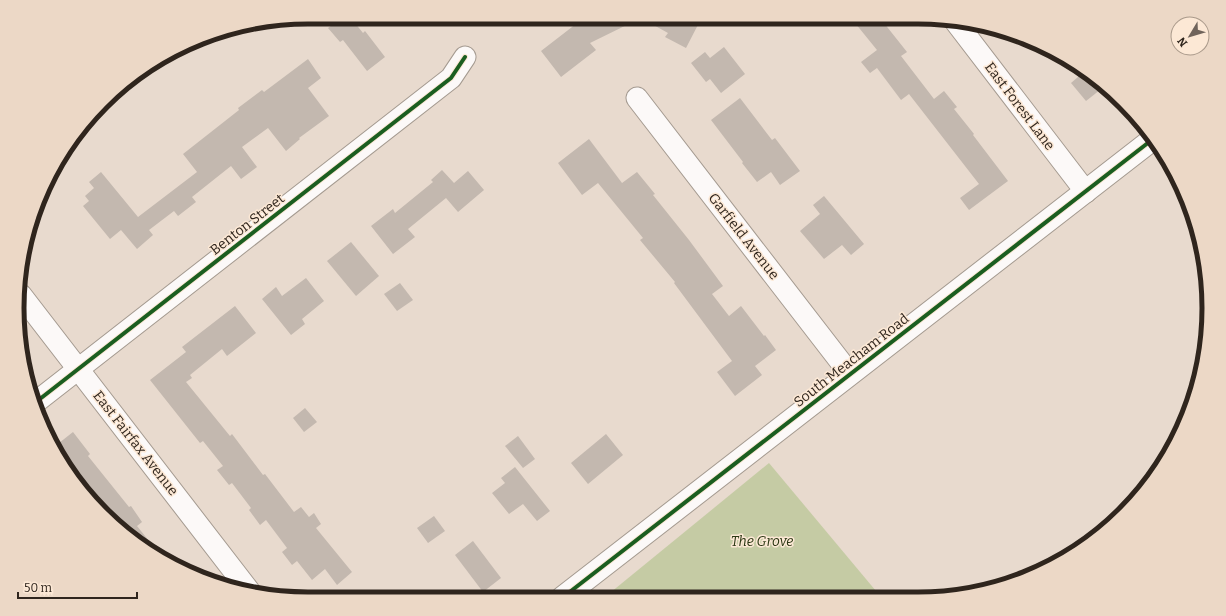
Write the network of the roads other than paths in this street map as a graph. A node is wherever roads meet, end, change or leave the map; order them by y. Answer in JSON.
{"nodes":[{"id":1,"x":959,"y":27,"type":"edge"},
{"id":2,"x":465,"y":57,"type":"dead end"},
{"id":3,"x":638,"y":98,"type":"dead end"},
{"id":4,"x":1149,"y":143,"type":"edge"},
{"id":5,"x":1086,"y":192,"type":"junction"},
{"id":6,"x":24,"y":299,"type":"edge"},
{"id":7,"x":79,"y":369,"type":"junction"},
{"id":8,"x":850,"y":374,"type":"junction"},
{"id":9,"x":39,"y":400,"type":"edge"},
{"id":10,"x":244,"y":585,"type":"edge"},
{"id":11,"x":570,"y":592,"type":"edge"}],
"edges":[{"from":1,"to":5,"type":"street","name":"East Forest Lane"},
{"from":2,"to":7,"type":"street","name":"Benton Street"},
{"from":3,"to":8,"type":"street","name":"Garfield Avenue"},
{"from":4,"to":5,"type":"main road","name":"South Meacham Road"},
{"from":5,"to":8,"type":"main road","name":"South Meacham Road"},
{"from":6,"to":7,"type":"street","name":"East Fairfax Avenue"},
{"from":7,"to":9,"type":"street","name":"Benton Street"},
{"from":7,"to":10,"type":"street","name":"East Fairfax Avenue"},
{"from":8,"to":11,"type":"main road","name":"South Meacham Road"}]}
